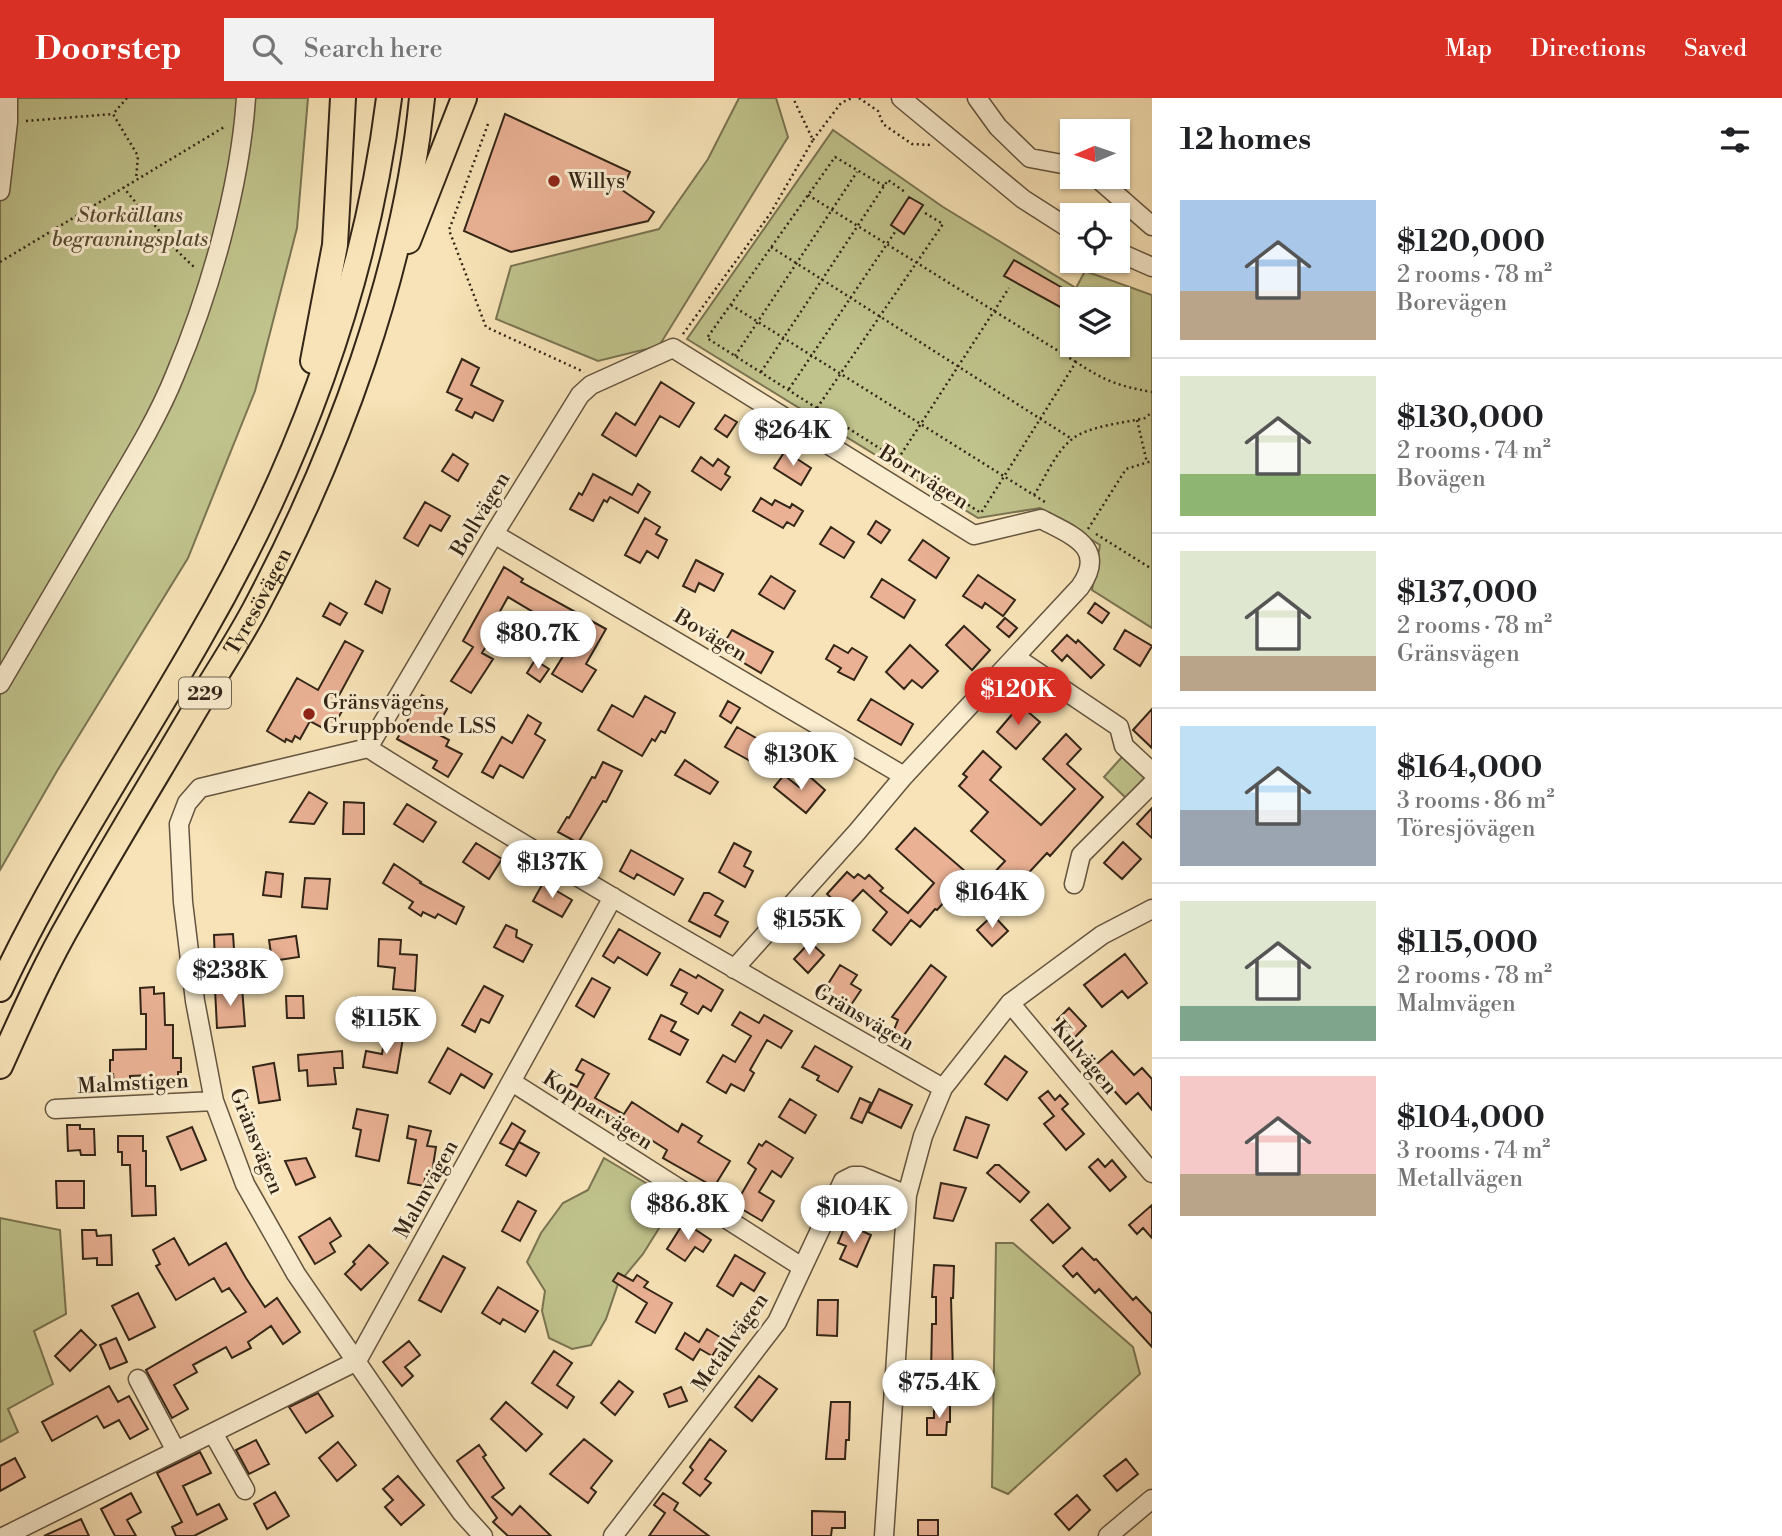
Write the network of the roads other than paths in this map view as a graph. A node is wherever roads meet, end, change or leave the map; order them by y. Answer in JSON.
{"nodes":[{"id":1,"x":8,"y":98,"type":"edge"},
{"id":2,"x":343,"y":98,"type":"edge"},
{"id":3,"x":389,"y":98,"type":"edge"},
{"id":4,"x":422,"y":98,"type":"edge"},
{"id":5,"x":464,"y":98,"type":"edge"},
{"id":6,"x":901,"y":98,"type":"edge"},
{"id":7,"x":977,"y":98,"type":"edge"},
{"id":8,"x":245,"y":107,"type":"edge"},
{"id":9,"x":1060,"y":164,"type":"edge"},
{"id":10,"x":1110,"y":189,"type":"edge"},
{"id":11,"x":0,"y":191,"type":"edge"},
{"id":12,"x":1060,"y":223,"type":"edge"},
{"id":13,"x":1152,"y":226,"type":"edge"},
{"id":14,"x":1130,"y":257,"type":"edge"},
{"id":15,"x":1152,"y":267,"type":"edge"},
{"id":16,"x":380,"y":306,"type":"junction"},
{"id":17,"x":673,"y":348,"type":"joint"},
{"id":18,"x":286,"y":469,"type":"junction"},
{"id":19,"x":494,"y":534,"type":"junction"},
{"id":20,"x":1015,"y":657,"type":"junction"},
{"id":21,"x":0,"y":684,"type":"edge"},
{"id":22,"x":368,"y":748,"type":"junction"},
{"id":23,"x":1152,"y":772,"type":"edge"},
{"id":24,"x":904,"y":776,"type":"junction"},
{"id":25,"x":1152,"y":784,"type":"edge"},
{"id":26,"x":1074,"y":884,"type":"dead end"},
{"id":27,"x":613,"y":897,"type":"junction"},
{"id":28,"x":1152,"y":909,"type":"edge"},
{"id":29,"x":734,"y":969,"type":"junction"},
{"id":30,"x":0,"y":989,"type":"edge"},
{"id":31,"x":1010,"y":1003,"type":"junction"},
{"id":32,"x":0,"y":1066,"type":"edge"},
{"id":33,"x":512,"y":1082,"type":"junction"},
{"id":34,"x":943,"y":1088,"type":"junction"},
{"id":35,"x":214,"y":1101,"type":"junction"},
{"id":36,"x":55,"y":1109,"type":"dead end"},
{"id":37,"x":1152,"y":1173,"type":"edge"},
{"id":38,"x":907,"y":1195,"type":"junction"},
{"id":39,"x":802,"y":1267,"type":"junction"},
{"id":40,"x":357,"y":1361,"type":"junction"},
{"id":41,"x":138,"y":1379,"type":"dead end"},
{"id":42,"x":213,"y":1433,"type":"junction"},
{"id":43,"x":176,"y":1451,"type":"junction"},
{"id":44,"x":245,"y":1490,"type":"dead end"},
{"id":45,"x":1152,"y":1499,"type":"edge"},
{"id":46,"x":5,"y":1536,"type":"edge"},
{"id":47,"x":483,"y":1536,"type":"edge"},
{"id":48,"x":613,"y":1536,"type":"edge"},
{"id":49,"x":884,"y":1536,"type":"edge"},
{"id":50,"x":1108,"y":1536,"type":"edge"}],
"edges":[{"from":1,"to":11,"type":"street"},
{"from":2,"to":18,"type":"highway"},
{"from":3,"to":18,"type":"highway","name":"Tyresövägen","number":"229"},
{"from":4,"to":16,"type":"highway","name":"Tyresövägen","number":"229"},
{"from":5,"to":16,"type":"highway"},
{"from":6,"to":12,"type":"street"},
{"from":7,"to":9,"type":"street"},
{"from":8,"to":21,"type":"street"},
{"from":10,"to":13,"type":"street"},
{"from":14,"to":15,"type":"street"},
{"from":16,"to":32,"type":"highway","name":"Tyresövägen","number":"229"},
{"from":17,"to":19,"type":"street","name":"Bollvägen"},
{"from":17,"to":20,"type":"street","name":"Borrvägen"},
{"from":18,"to":30,"type":"highway","name":"Tyresövägen","number":"229"},
{"from":19,"to":22,"type":"street","name":"Bollvägen"},
{"from":19,"to":24,"type":"street","name":"Bovägen"},
{"from":20,"to":23,"type":"street"},
{"from":20,"to":24,"type":"street"},
{"from":22,"to":27,"type":"street","name":"Gränsvägen"},
{"from":22,"to":35,"type":"street","name":"Gränsvägen"},
{"from":24,"to":29,"type":"street"},
{"from":25,"to":26,"type":"street"},
{"from":27,"to":29,"type":"street","name":"Gränsvägen"},
{"from":27,"to":33,"type":"street","name":"Malmvägen"},
{"from":28,"to":31,"type":"street"},
{"from":29,"to":34,"type":"street","name":"Gränsvägen"},
{"from":31,"to":34,"type":"street"},
{"from":31,"to":37,"type":"street","name":"Kulvägen"},
{"from":33,"to":39,"type":"street","name":"Kopparvägen"},
{"from":33,"to":40,"type":"street","name":"Malmvägen"},
{"from":34,"to":38,"type":"street"},
{"from":35,"to":36,"type":"street","name":"Malmstigen"},
{"from":35,"to":40,"type":"street","name":"Gränsvägen"},
{"from":38,"to":39,"type":"street","name":"Metallvägen"},
{"from":38,"to":49,"type":"street"},
{"from":39,"to":48,"type":"street","name":"Metallvägen"},
{"from":40,"to":42,"type":"street"},
{"from":40,"to":47,"type":"street","name":"Gränsvägen"},
{"from":41,"to":43,"type":"street"},
{"from":42,"to":43,"type":"street"},
{"from":42,"to":44,"type":"street"},
{"from":43,"to":46,"type":"street"},
{"from":45,"to":50,"type":"street"}]}
